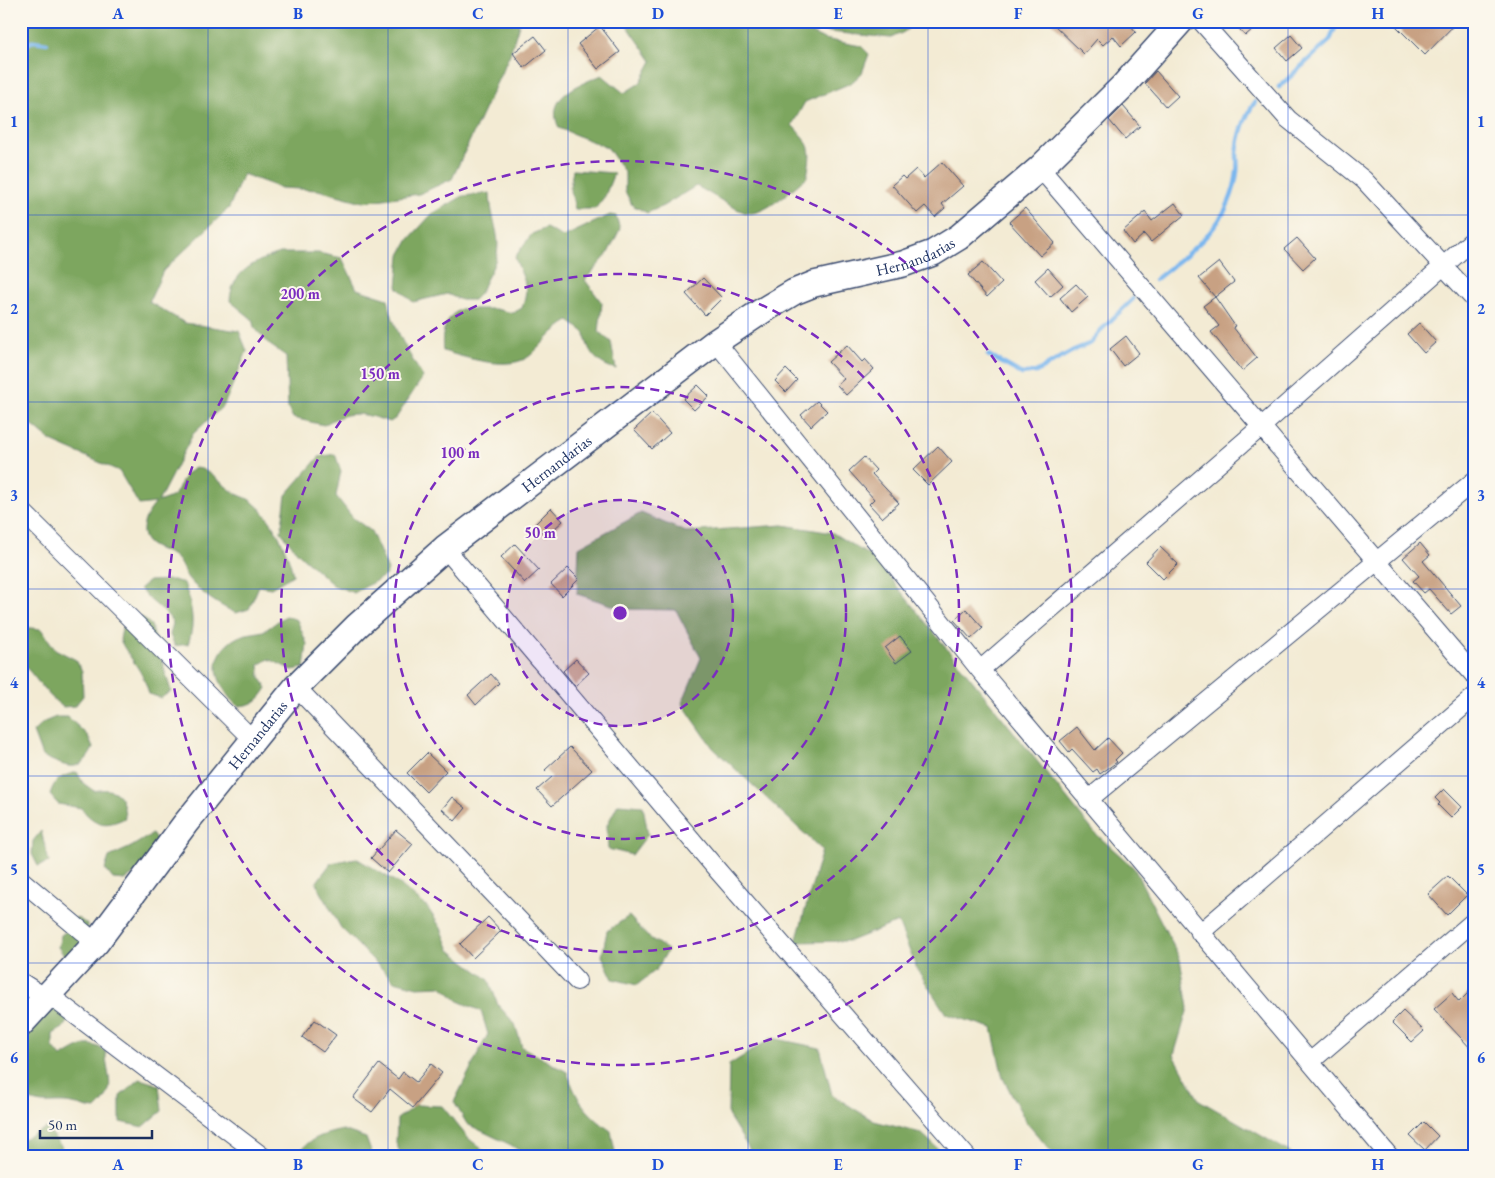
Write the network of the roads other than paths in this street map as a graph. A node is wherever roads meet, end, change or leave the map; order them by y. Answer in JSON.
{"nodes":[{"id":1,"x":1181,"y":21,"type":"edge"},
{"id":2,"x":1201,"y":21,"type":"edge"},
{"id":3,"x":1040,"y":168,"type":"junction"},
{"id":4,"x":1474,"y":239,"type":"edge"},
{"id":5,"x":1444,"y":267,"type":"junction"},
{"id":6,"x":1474,"y":299,"type":"edge"},
{"id":7,"x":716,"y":342,"type":"junction"},
{"id":8,"x":1261,"y":427,"type":"junction"},
{"id":9,"x":1474,"y":481,"type":"edge"},
{"id":10,"x":25,"y":514,"type":"dead end"},
{"id":11,"x":444,"y":548,"type":"junction"},
{"id":12,"x":1377,"y":562,"type":"junction"},
{"id":13,"x":980,"y":670,"type":"junction"},
{"id":14,"x":1474,"y":675,"type":"edge"},
{"id":15,"x":296,"y":687,"type":"junction"},
{"id":16,"x":1474,"y":697,"type":"edge"},
{"id":17,"x":252,"y":739,"type":"junction"},
{"id":18,"x":1088,"y":800,"type":"junction"},
{"id":19,"x":21,"y":880,"type":"edge"},
{"id":20,"x":1474,"y":921,"type":"edge"},
{"id":21,"x":1200,"y":933,"type":"junction"},
{"id":22,"x":96,"y":944,"type":"junction"},
{"id":23,"x":577,"y":981,"type":"dead end"},
{"id":24,"x":21,"y":982,"type":"edge"},
{"id":25,"x":48,"y":997,"type":"junction"},
{"id":26,"x":21,"y":1024,"type":"edge"},
{"id":27,"x":1310,"y":1062,"type":"junction"},
{"id":28,"x":263,"y":1157,"type":"edge"},
{"id":29,"x":967,"y":1157,"type":"edge"},
{"id":30,"x":1390,"y":1157,"type":"edge"}],
"edges":[{"from":1,"to":3,"type":"street","name":"Hernandarias"},
{"from":2,"to":5,"type":"street"},
{"from":3,"to":7,"type":"street","name":"Hernandarias"},
{"from":3,"to":8,"type":"street"},
{"from":4,"to":5,"type":"street"},
{"from":5,"to":6,"type":"street"},
{"from":5,"to":8,"type":"street"},
{"from":7,"to":11,"type":"street","name":"Hernandarias"},
{"from":7,"to":13,"type":"street"},
{"from":8,"to":12,"type":"street"},
{"from":8,"to":13,"type":"street"},
{"from":9,"to":12,"type":"street"},
{"from":10,"to":17,"type":"street"},
{"from":11,"to":15,"type":"street","name":"Hernandarias"},
{"from":11,"to":29,"type":"street"},
{"from":12,"to":14,"type":"street"},
{"from":12,"to":18,"type":"street"},
{"from":13,"to":18,"type":"street"},
{"from":15,"to":17,"type":"street","name":"Hernandarias"},
{"from":15,"to":23,"type":"street"},
{"from":16,"to":21,"type":"street"},
{"from":17,"to":22,"type":"street","name":"Hernandarias"},
{"from":18,"to":21,"type":"street"},
{"from":19,"to":22,"type":"street"},
{"from":20,"to":27,"type":"street"},
{"from":21,"to":27,"type":"street"},
{"from":22,"to":25,"type":"street","name":"Hernandarias"},
{"from":24,"to":25,"type":"street"},
{"from":25,"to":26,"type":"street","name":"Hernandarias"},
{"from":25,"to":28,"type":"street"},
{"from":27,"to":30,"type":"street"}]}
